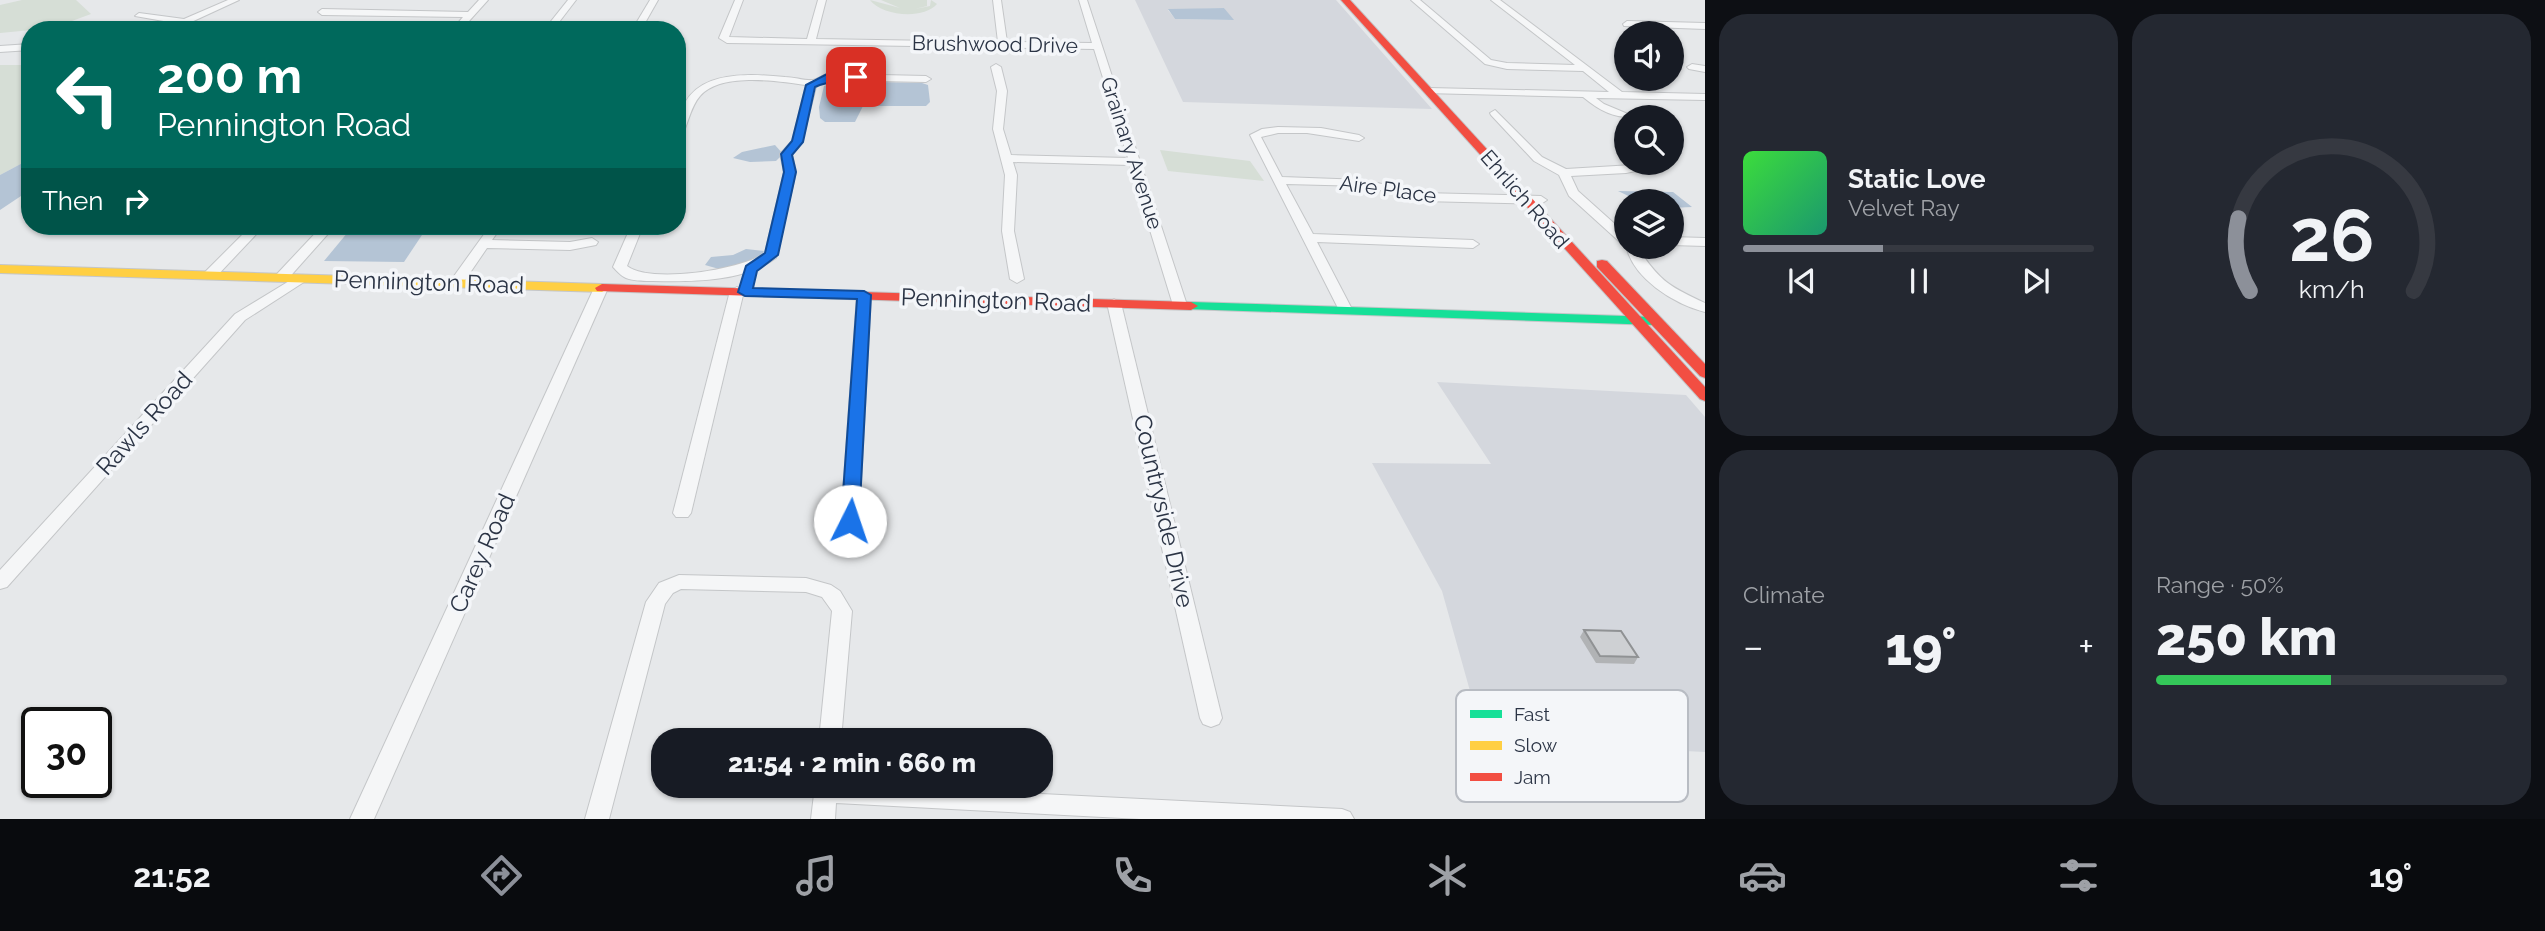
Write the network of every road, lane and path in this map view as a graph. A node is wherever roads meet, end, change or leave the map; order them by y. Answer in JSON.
{"nodes":[{"id":1,"x":235,"y":0,"type":"edge"},
{"id":2,"x":484,"y":0,"type":"edge"},
{"id":3,"x":572,"y":0,"type":"edge"},
{"id":4,"x":654,"y":0,"type":"edge"},
{"id":5,"x":739,"y":0,"type":"edge"},
{"id":6,"x":822,"y":0,"type":"edge"},
{"id":7,"x":997,"y":0,"type":"edge"},
{"id":8,"x":1083,"y":0,"type":"edge"},
{"id":9,"x":1345,"y":0,"type":"edge"},
{"id":10,"x":1359,"y":0,"type":"edge"},
{"id":11,"x":1415,"y":0,"type":"edge"},
{"id":12,"x":1495,"y":0,"type":"edge"},
{"id":13,"x":322,"y":12,"type":"dead end"},
{"id":14,"x":471,"y":15,"type":"junction"},
{"id":15,"x":139,"y":16,"type":"dead end"},
{"id":16,"x":177,"y":21,"type":"edge"},
{"id":17,"x":187,"y":21,"type":"edge"},
{"id":18,"x":465,"y":21,"type":"edge"},
{"id":19,"x":555,"y":21,"type":"edge"},
{"id":20,"x":641,"y":21,"type":"edge"},
{"id":21,"x":1684,"y":25,"type":"edge"},
{"id":22,"x":1705,"y":26,"type":"edge"},
{"id":23,"x":908,"y":29,"type":"dead end"},
{"id":24,"x":811,"y":40,"type":"junction"},
{"id":25,"x":907,"y":42,"type":"junction"},
{"id":26,"x":1003,"y":44,"type":"junction"},
{"id":27,"x":1098,"y":46,"type":"junction"},
{"id":28,"x":21,"y":48,"type":"edge"},
{"id":29,"x":0,"y":49,"type":"edge"},
{"id":30,"x":879,"y":59,"type":"dead end"},
{"id":31,"x":996,"y":67,"type":"dead end"},
{"id":32,"x":1692,"y":67,"type":"dead end"},
{"id":33,"x":1585,"y":68,"type":"junction"},
{"id":34,"x":1705,"y":69,"type":"edge"},
{"id":35,"x":876,"y":78,"type":"junction"},
{"id":36,"x":926,"y":79,"type":"dead end"},
{"id":37,"x":812,"y":83,"type":"junction"},
{"id":38,"x":1436,"y":92,"type":"junction"},
{"id":39,"x":1585,"y":94,"type":"junction"},
{"id":40,"x":1619,"y":95,"type":"junction"},
{"id":41,"x":1705,"y":97,"type":"edge"},
{"id":42,"x":1614,"y":111,"type":"edge"},
{"id":43,"x":1495,"y":113,"type":"dead end"},
{"id":44,"x":686,"y":115,"type":"edge"},
{"id":45,"x":1359,"y":138,"type":"dead end"},
{"id":46,"x":1006,"y":159,"type":"junction"},
{"id":47,"x":1135,"y":162,"type":"junction"},
{"id":48,"x":1614,"y":171,"type":"edge"},
{"id":49,"x":1564,"y":173,"type":"junction"},
{"id":50,"x":1277,"y":180,"type":"junction"},
{"id":51,"x":1524,"y":200,"type":"junction"},
{"id":52,"x":1541,"y":200,"type":"junction"},
{"id":53,"x":1614,"y":230,"type":"edge"},
{"id":54,"x":249,"y":235,"type":"edge"},
{"id":55,"x":321,"y":235,"type":"edge"},
{"id":56,"x":490,"y":235,"type":"edge"},
{"id":57,"x":633,"y":235,"type":"edge"},
{"id":58,"x":1308,"y":239,"type":"junction"},
{"id":59,"x":1684,"y":241,"type":"edge"},
{"id":60,"x":592,"y":242,"type":"dead end"},
{"id":61,"x":1705,"y":242,"type":"edge"},
{"id":62,"x":483,"y":244,"type":"junction"},
{"id":63,"x":1473,"y":244,"type":"dead end"},
{"id":64,"x":1639,"y":259,"type":"edge"},
{"id":65,"x":0,"y":269,"type":"edge"},
{"id":66,"x":751,"y":269,"type":"junction"},
{"id":67,"x":730,"y":273,"type":"junction"},
{"id":68,"x":209,"y":276,"type":"junction"},
{"id":69,"x":281,"y":278,"type":"junction"},
{"id":70,"x":299,"y":279,"type":"junction"},
{"id":71,"x":1017,"y":279,"type":"dead end"},
{"id":72,"x":456,"y":283,"type":"junction"},
{"id":73,"x":601,"y":288,"type":"junction"},
{"id":74,"x":736,"y":291,"type":"junction"},
{"id":75,"x":864,"y":295,"type":"junction"},
{"id":76,"x":1114,"y":303,"type":"junction"},
{"id":77,"x":1180,"y":305,"type":"junction"},
{"id":78,"x":1705,"y":308,"type":"edge"},
{"id":79,"x":1346,"y":311,"type":"junction"},
{"id":80,"x":1634,"y":321,"type":"junction"},
{"id":81,"x":1656,"y":321,"type":"junction"},
{"id":82,"x":1705,"y":373,"type":"edge"},
{"id":83,"x":1705,"y":396,"type":"edge"},
{"id":84,"x":682,"y":513,"type":"dead end"},
{"id":85,"x":850,"y":521,"type":"dead end"},
{"id":86,"x":0,"y":582,"type":"edge"},
{"id":87,"x":1212,"y":718,"type":"dead end"},
{"id":88,"x":831,"y":728,"type":"edge"},
{"id":89,"x":825,"y":798,"type":"edge"},
{"id":90,"x":981,"y":798,"type":"edge"},
{"id":91,"x":362,"y":819,"type":"edge"},
{"id":92,"x":597,"y":819,"type":"edge"},
{"id":93,"x":823,"y":819,"type":"edge"},
{"id":94,"x":1342,"y":819,"type":"edge"}],
"edges":[{"from":1,"to":17,"type":"street"},
{"from":2,"to":14,"type":"street"},
{"from":3,"to":19,"type":"street"},
{"from":4,"to":20,"type":"street"},
{"from":5,"to":24,"type":"street","name":"Brushwood Drive"},
{"from":6,"to":24,"type":"street"},
{"from":7,"to":26,"type":"street"},
{"from":8,"to":27,"type":"street","name":"Grainary Avenue"},
{"from":9,"to":38,"type":"main road","name":"Ehrlich Road"},
{"from":10,"to":38,"type":"main road","name":"Ehrlich Road"},
{"from":11,"to":33,"type":"street"},
{"from":12,"to":33,"type":"street"},
{"from":13,"to":14,"type":"street"},
{"from":14,"to":18,"type":"street"},
{"from":15,"to":16,"type":"street"},
{"from":21,"to":22,"type":"street"},
{"from":23,"to":25,"type":"street"},
{"from":24,"to":25,"type":"street","name":"Brushwood Drive"},
{"from":25,"to":26,"type":"street","name":"Brushwood Drive"},
{"from":26,"to":27,"type":"street","name":"Brushwood Drive"},
{"from":27,"to":47,"type":"street","name":"Grainary Avenue"},
{"from":28,"to":29,"type":"street"},
{"from":30,"to":35,"type":"street"},
{"from":31,"to":46,"type":"street"},
{"from":32,"to":34,"type":"street"},
{"from":33,"to":40,"type":"street"},
{"from":35,"to":36,"type":"street"},
{"from":35,"to":37,"type":"street"},
{"from":37,"to":44,"type":"street"},
{"from":37,"to":66,"type":"street"},
{"from":38,"to":39,"type":"street"},
{"from":38,"to":51,"type":"main road","name":"Ehrlich Road"},
{"from":38,"to":52,"type":"main road","name":"Ehrlich Road"},
{"from":39,"to":40,"type":"street"},
{"from":39,"to":42,"type":"street"},
{"from":40,"to":41,"type":"street"},
{"from":43,"to":49,"type":"street"},
{"from":45,"to":50,"type":"street"},
{"from":46,"to":47,"type":"street"},
{"from":46,"to":71,"type":"street"},
{"from":47,"to":77,"type":"street","name":"Grainary Avenue"},
{"from":48,"to":49,"type":"street"},
{"from":49,"to":53,"type":"street"},
{"from":50,"to":51,"type":"street","name":"Aire Place"},
{"from":50,"to":58,"type":"street"},
{"from":51,"to":52,"type":"street","name":"Aire Place"},
{"from":51,"to":80,"type":"main road","name":"Ehrlich Road"},
{"from":52,"to":81,"type":"main road","name":"Ehrlich Road"},
{"from":54,"to":68,"type":"street"},
{"from":55,"to":69,"type":"street"},
{"from":56,"to":62,"type":"street"},
{"from":57,"to":67,"type":"street"},
{"from":58,"to":63,"type":"street"},
{"from":58,"to":79,"type":"street"},
{"from":59,"to":61,"type":"street"},
{"from":60,"to":62,"type":"street"},
{"from":62,"to":72,"type":"street"},
{"from":64,"to":78,"type":"street"},
{"from":65,"to":68,"type":"main road","name":"Pennington Road"},
{"from":66,"to":67,"type":"street"},
{"from":66,"to":74,"type":"street"},
{"from":67,"to":74,"type":"street"},
{"from":68,"to":69,"type":"main road","name":"Pennington Road"},
{"from":69,"to":70,"type":"main road","name":"Pennington Road"},
{"from":70,"to":72,"type":"main road","name":"Pennington Road"},
{"from":70,"to":86,"type":"street","name":"Rawls Road"},
{"from":72,"to":73,"type":"main road","name":"Pennington Road"},
{"from":73,"to":74,"type":"main road","name":"Pennington Road"},
{"from":73,"to":91,"type":"street","name":"Carey Road"},
{"from":74,"to":75,"type":"main road","name":"Pennington Road"},
{"from":74,"to":84,"type":"street"},
{"from":75,"to":76,"type":"main road","name":"Pennington Road"},
{"from":75,"to":85,"type":"street"},
{"from":76,"to":77,"type":"main road","name":"Pennington Road"},
{"from":76,"to":87,"type":"street","name":"Countryside Drive"},
{"from":77,"to":79,"type":"main road","name":"Pennington Road"},
{"from":79,"to":80,"type":"main road","name":"Pennington Road"},
{"from":80,"to":81,"type":"main road","name":"Pennington Road"},
{"from":80,"to":83,"type":"main road","name":"Ehrlich Road"},
{"from":81,"to":82,"type":"main road","name":"Ehrlich Road"},
{"from":88,"to":92,"type":"street"},
{"from":89,"to":93,"type":"street"},
{"from":90,"to":94,"type":"street"}]}
